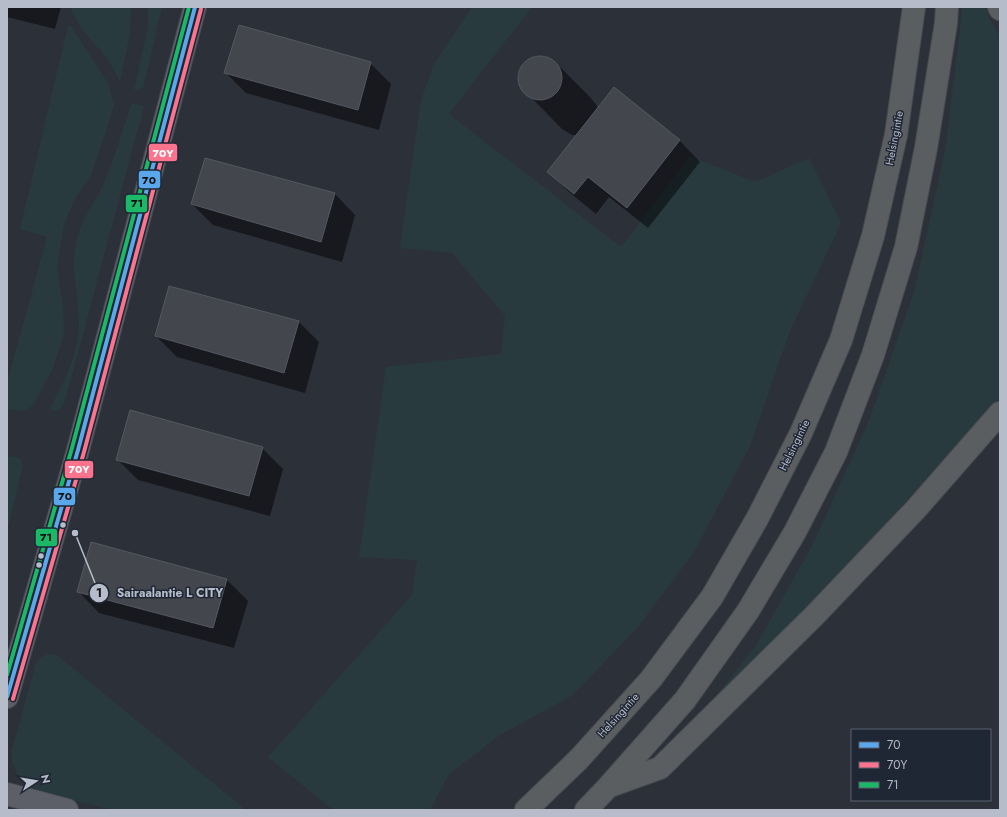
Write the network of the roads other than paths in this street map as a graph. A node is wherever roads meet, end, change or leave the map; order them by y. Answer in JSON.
{"nodes":[{"id":1,"x":195,"y":7,"type":"edge"},
{"id":2,"x":914,"y":7,"type":"edge"},
{"id":3,"x":947,"y":7,"type":"edge"},
{"id":4,"x":1000,"y":414,"type":"edge"},
{"id":5,"x":9,"y":685,"type":"edge"},
{"id":6,"x":608,"y":787,"type":"junction"},
{"id":7,"x":7,"y":794,"type":"edge"},
{"id":8,"x":67,"y":810,"type":"edge"},
{"id":9,"x":526,"y":810,"type":"edge"},
{"id":10,"x":586,"y":810,"type":"edge"}],
"edges":[{"from":1,"to":5,"type":"street"},
{"from":2,"to":9,"type":"highway","name":"Helsingintie"},
{"from":3,"to":6,"type":"highway"},
{"from":4,"to":6,"type":"highway"},
{"from":6,"to":10,"type":"highway"},
{"from":7,"to":8,"type":"street"}]}
